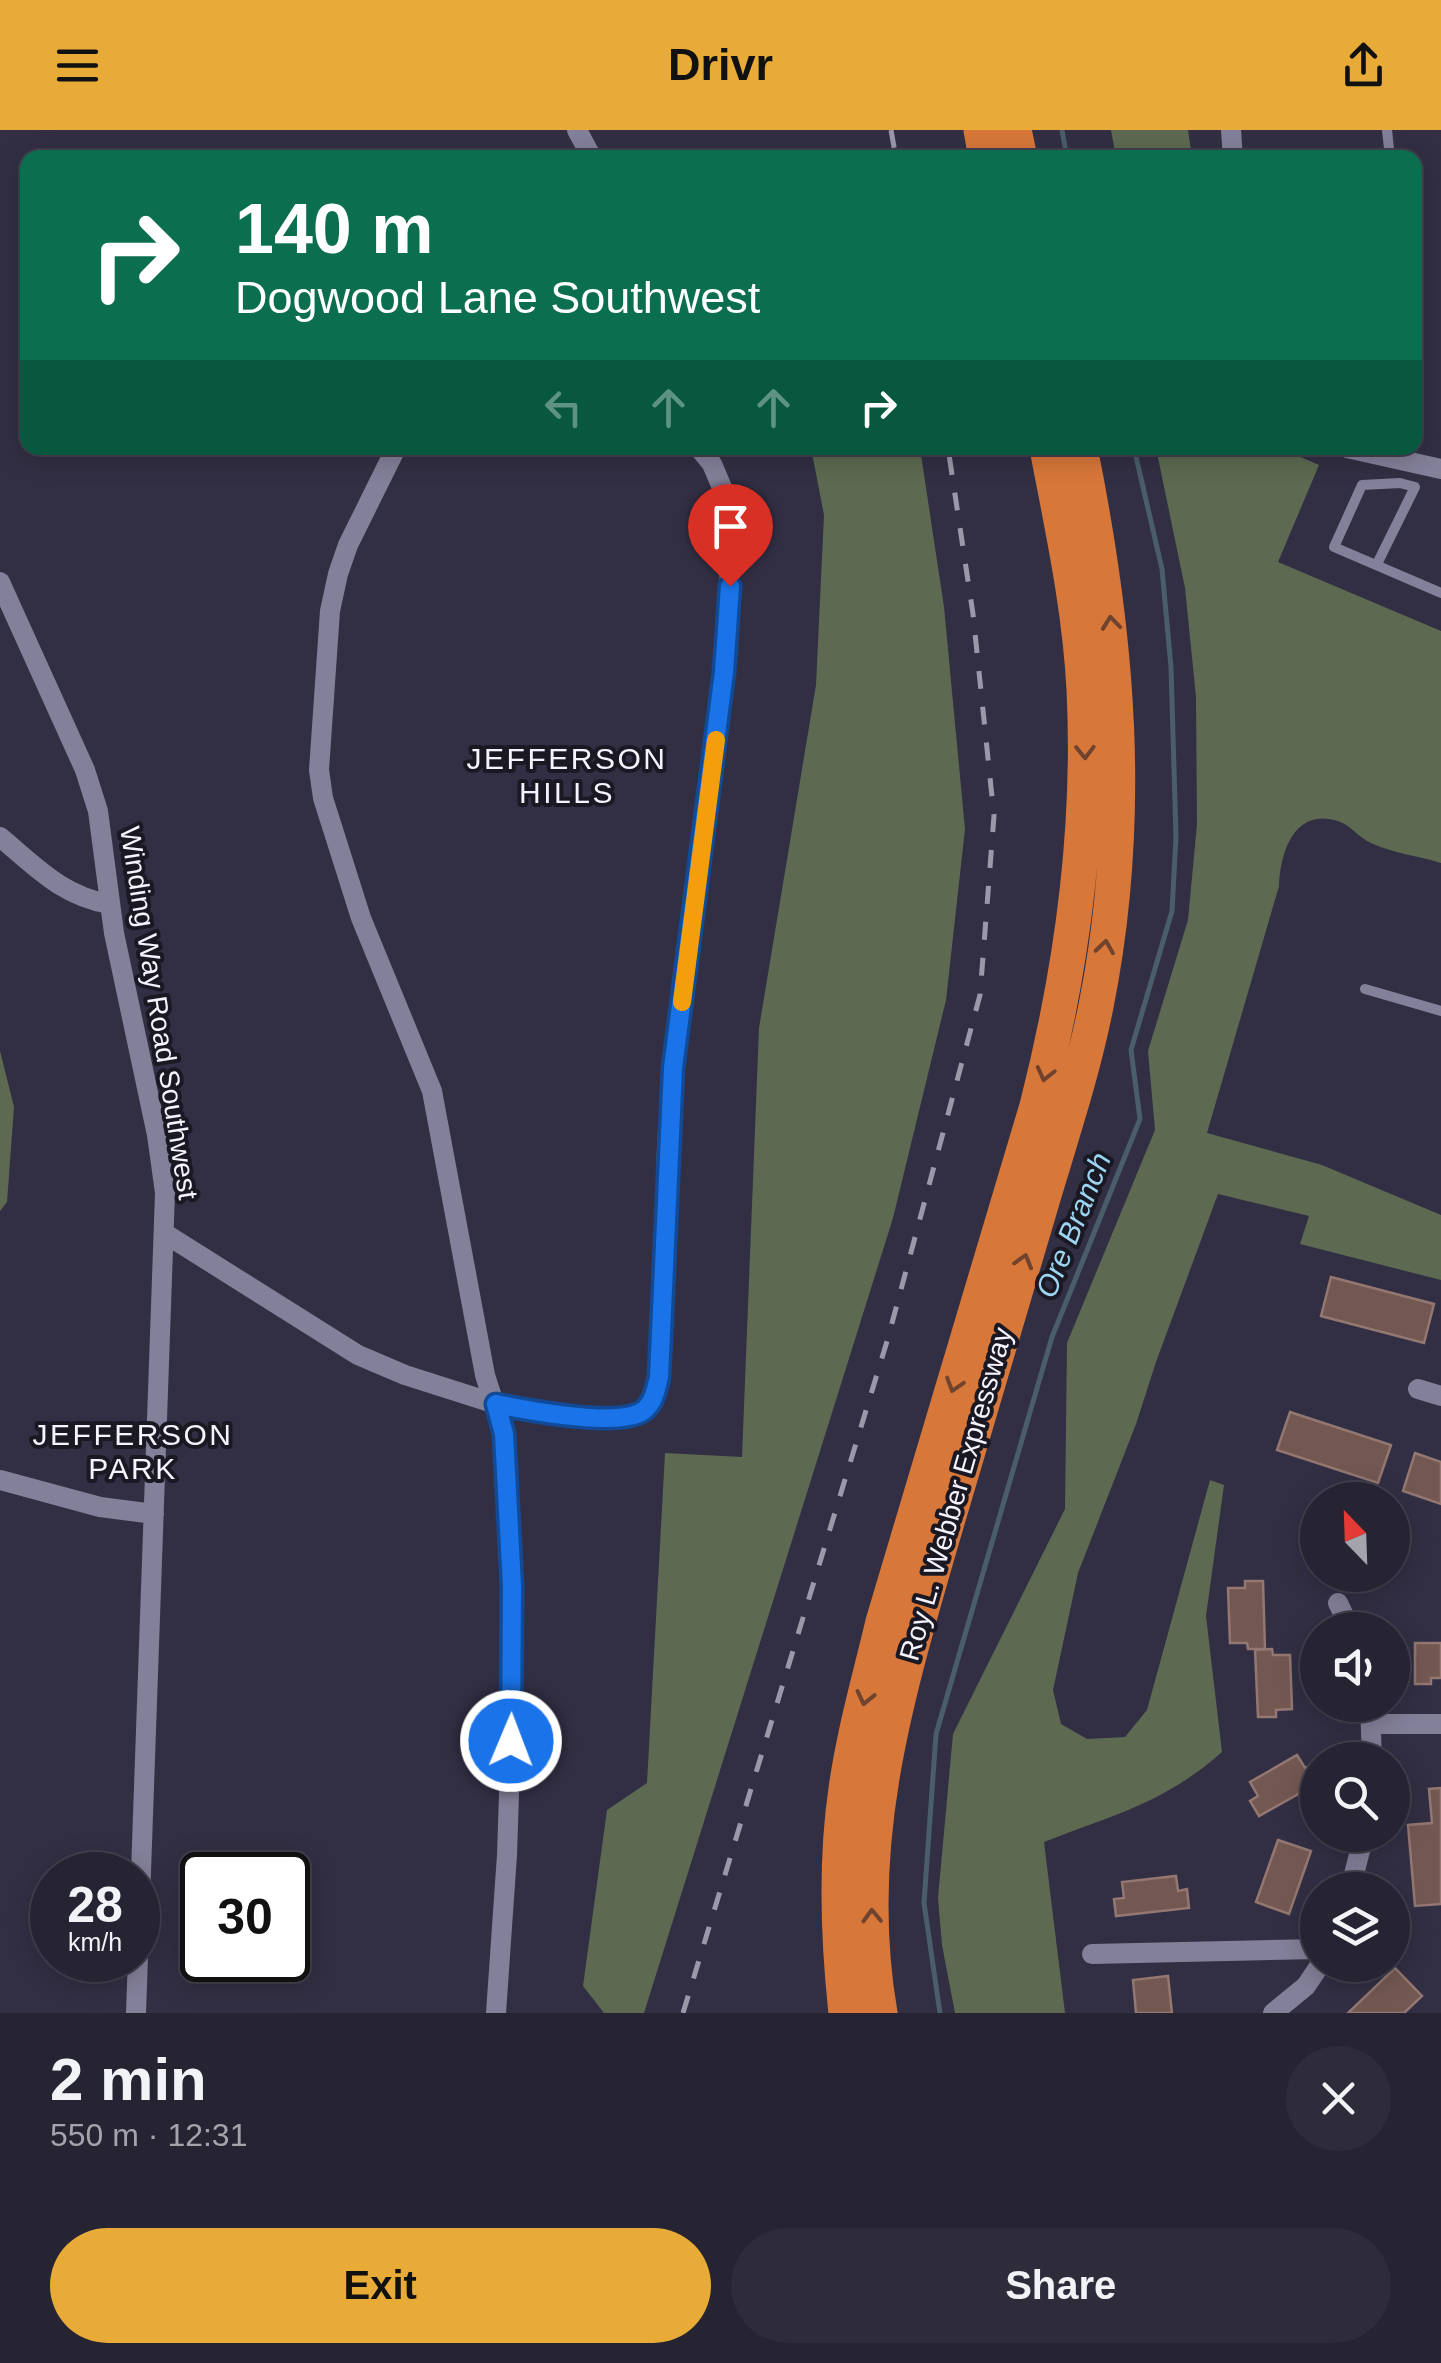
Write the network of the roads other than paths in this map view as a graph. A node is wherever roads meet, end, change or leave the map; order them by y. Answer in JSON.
{"nodes":[{"id":1,"x":393,"y":455,"type":"edge"},
{"id":2,"x":705,"y":455,"type":"edge"},
{"id":3,"x":1048,"y":455,"type":"edge"},
{"id":4,"x":1081,"y":455,"type":"edge"},
{"id":5,"x":1378,"y":455,"type":"edge"},
{"id":6,"x":1441,"y":469,"type":"edge"},
{"id":7,"x":1377,"y":564,"type":"junction"},
{"id":8,"x":0,"y":582,"type":"edge"},
{"id":9,"x":1441,"y":594,"type":"edge"},
{"id":10,"x":0,"y":838,"type":"edge"},
{"id":11,"x":110,"y":904,"type":"junction"},
{"id":12,"x":1365,"y":989,"type":"dead end"},
{"id":13,"x":1441,"y":1011,"type":"edge"},
{"id":14,"x":164,"y":1233,"type":"junction"},
{"id":15,"x":1418,"y":1389,"type":"dead end"},
{"id":16,"x":1441,"y":1396,"type":"edge"},
{"id":17,"x":496,"y":1404,"type":"junction"},
{"id":18,"x":0,"y":1480,"type":"edge"},
{"id":19,"x":154,"y":1514,"type":"junction"},
{"id":20,"x":1338,"y":1603,"type":"dead end"},
{"id":21,"x":1342,"y":1612,"type":"edge"},
{"id":22,"x":1410,"y":1720,"type":"edge"},
{"id":23,"x":1441,"y":1724,"type":"edge"},
{"id":24,"x":1300,"y":1949,"type":"edge"},
{"id":25,"x":1092,"y":1954,"type":"dead end"},
{"id":26,"x":1309,"y":1982,"type":"edge"},
{"id":27,"x":136,"y":2013,"type":"edge"},
{"id":28,"x":496,"y":2013,"type":"edge"},
{"id":29,"x":846,"y":2013,"type":"edge"},
{"id":30,"x":880,"y":2013,"type":"edge"},
{"id":31,"x":1272,"y":2013,"type":"edge"}],
"edges":[{"from":1,"to":17,"type":"street"},
{"from":2,"to":17,"type":"street"},
{"from":3,"to":29,"type":"highway","name":"Roy L. Webber Expressway","one_way":true},
{"from":30,"to":4,"type":"highway","name":"Roy L. Webber Expressway","one_way":true},
{"from":5,"to":6,"type":"street"},
{"from":7,"to":7,"type":"lane"},
{"from":7,"to":9,"type":"lane"},
{"from":8,"to":11,"type":"street","name":"Winding Way Road Southwest"},
{"from":10,"to":11,"type":"street"},
{"from":11,"to":14,"type":"street","name":"Winding Way Road Southwest"},
{"from":12,"to":13,"type":"lane"},
{"from":14,"to":17,"type":"street"},
{"from":14,"to":19,"type":"street","name":"Winding Way Road Southwest"},
{"from":15,"to":16,"type":"street"},
{"from":17,"to":28,"type":"street"},
{"from":18,"to":19,"type":"street"},
{"from":19,"to":27,"type":"street","name":"Winding Way Road Southwest"},
{"from":20,"to":21,"type":"street"},
{"from":22,"to":23,"type":"street"},
{"from":24,"to":25,"type":"street"},
{"from":26,"to":31,"type":"street"}]}
